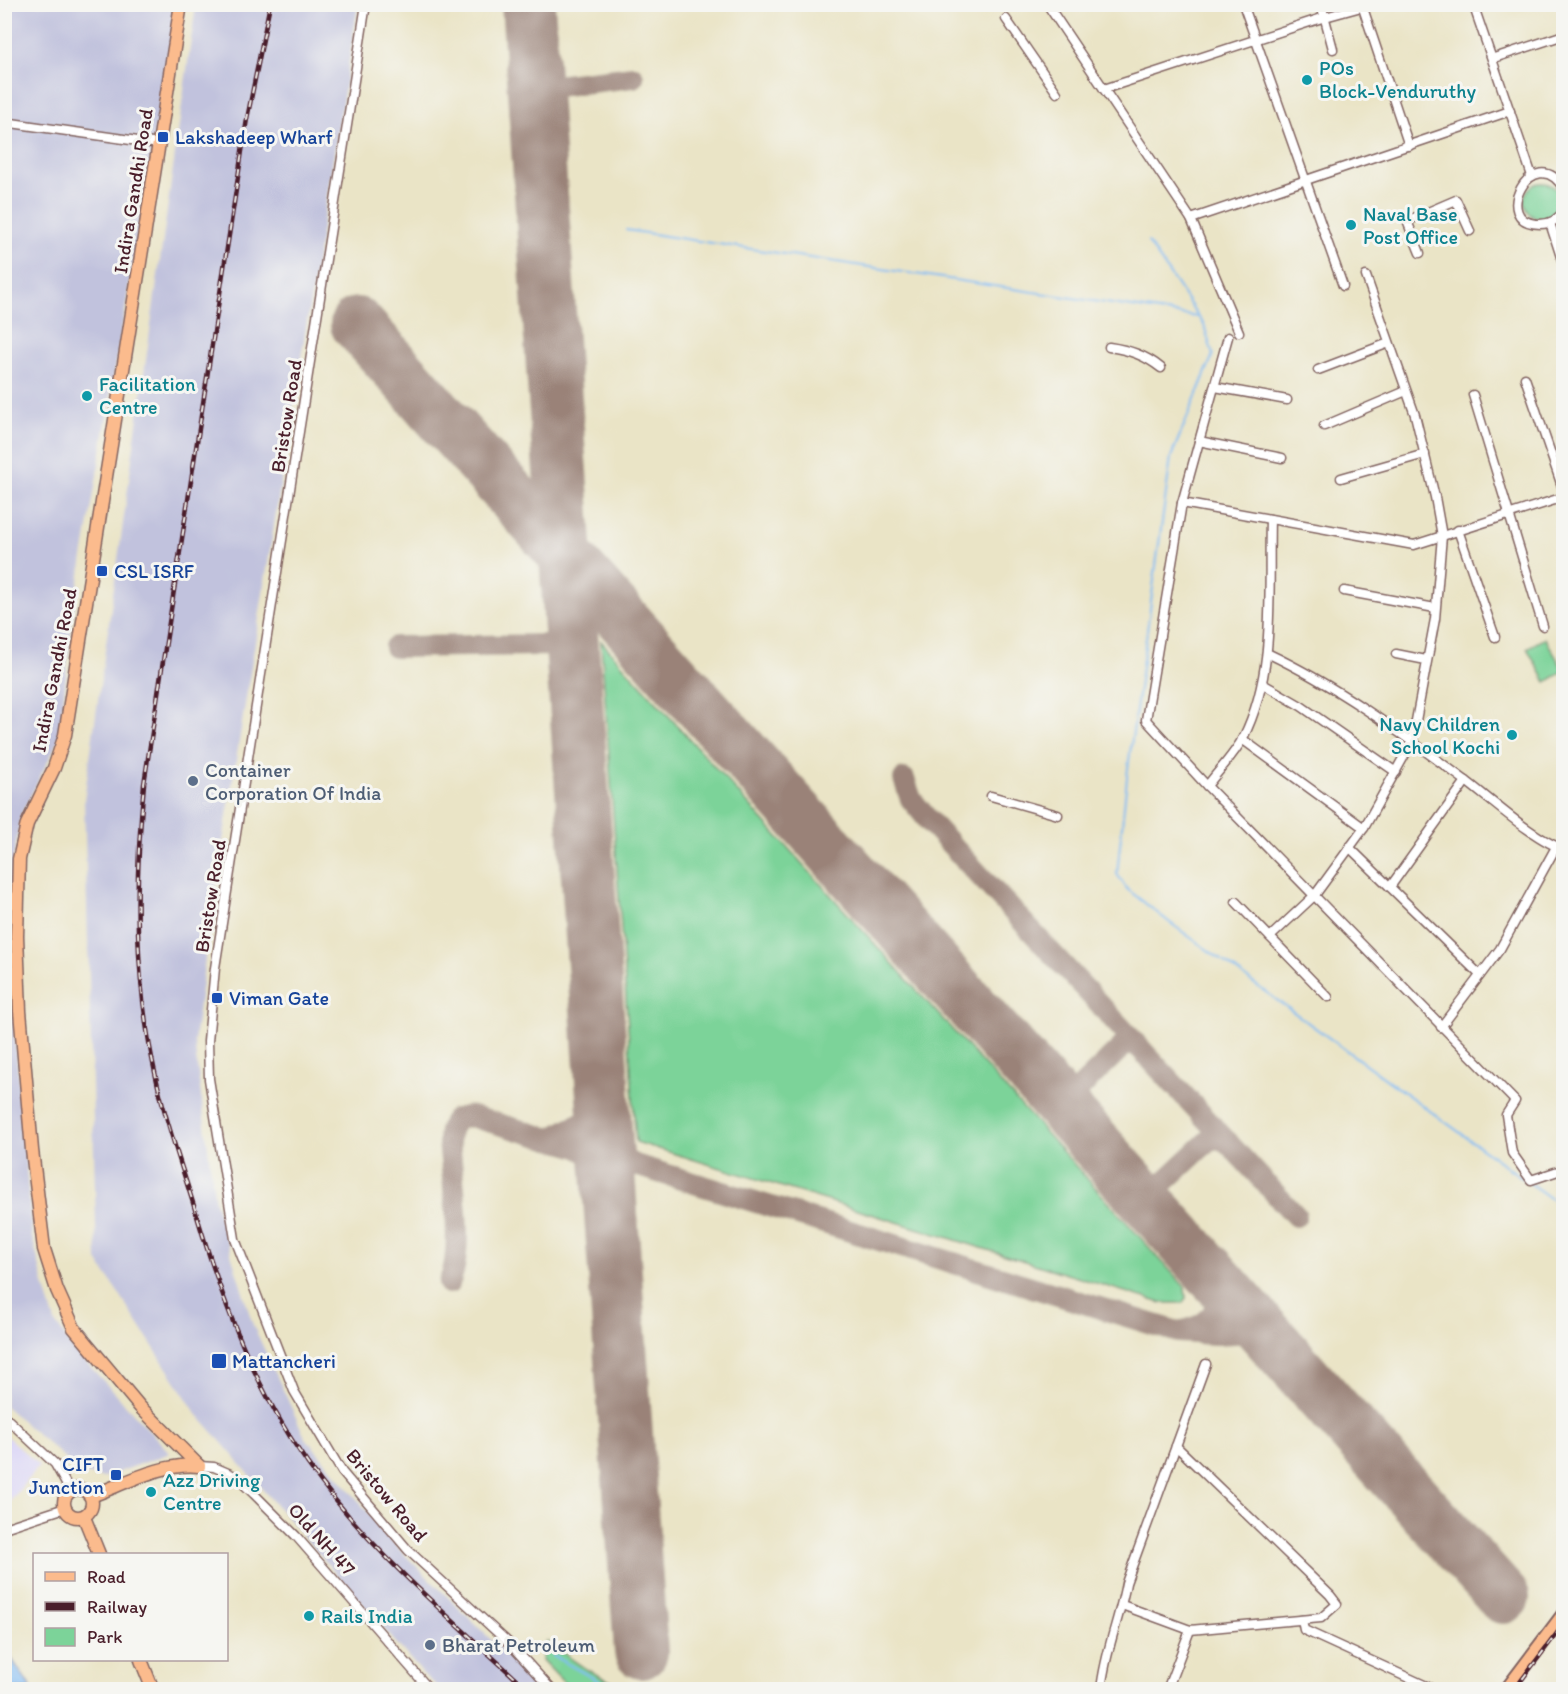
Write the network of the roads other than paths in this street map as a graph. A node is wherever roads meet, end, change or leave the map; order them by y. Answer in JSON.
{"nodes":[{"id":1,"x":181,"y":4,"type":"edge"},
{"id":2,"x":366,"y":4,"type":"edge"},
{"id":3,"x":1047,"y":4,"type":"edge"},
{"id":4,"x":1243,"y":4,"type":"edge"},
{"id":5,"x":1321,"y":4,"type":"edge"},
{"id":6,"x":1473,"y":4,"type":"edge"},
{"id":7,"x":1367,"y":6,"type":"edge"},
{"id":8,"x":1325,"y":17,"type":"junction"},
{"id":9,"x":1006,"y":19,"type":"dead end"},
{"id":10,"x":1563,"y":35,"type":"edge"},
{"id":11,"x":1254,"y":42,"type":"junction"},
{"id":12,"x":1334,"y":49,"type":"dead end"},
{"id":13,"x":1494,"y":58,"type":"junction"},
{"id":14,"x":1104,"y":90,"type":"junction"},
{"id":15,"x":1057,"y":93,"type":"dead end"},
{"id":16,"x":1510,"y":111,"type":"junction"},
{"id":17,"x":4,"y":122,"type":"edge"},
{"id":18,"x":159,"y":144,"type":"junction"},
{"id":19,"x":1409,"y":146,"type":"junction"},
{"id":20,"x":1532,"y":176,"type":"junction"},
{"id":21,"x":1307,"y":181,"type":"junction"},
{"id":22,"x":1563,"y":189,"type":"edge"},
{"id":23,"x":1563,"y":210,"type":"edge"},
{"id":24,"x":1191,"y":219,"type":"junction"},
{"id":25,"x":1550,"y":223,"type":"junction"},
{"id":26,"x":1470,"y":231,"type":"dead end"},
{"id":27,"x":1420,"y":253,"type":"dead end"},
{"id":28,"x":1563,"y":267,"type":"edge"},
{"id":29,"x":1366,"y":276,"type":"dead end"},
{"id":30,"x":1343,"y":286,"type":"dead end"},
{"id":31,"x":1239,"y":332,"type":"dead end"},
{"id":32,"x":1228,"y":337,"type":"dead end"},
{"id":33,"x":1389,"y":343,"type":"junction"},
{"id":34,"x":1109,"y":347,"type":"dead end"},
{"id":35,"x":1161,"y":368,"type":"dead end"},
{"id":36,"x":1318,"y":370,"type":"dead end"},
{"id":37,"x":1525,"y":378,"type":"dead end"},
{"id":38,"x":1215,"y":387,"type":"junction"},
{"id":39,"x":1406,"y":392,"type":"junction"},
{"id":40,"x":1473,"y":395,"type":"dead end"},
{"id":41,"x":1287,"y":400,"type":"dead end"},
{"id":42,"x":1324,"y":426,"type":"dead end"},
{"id":43,"x":1199,"y":441,"type":"junction"},
{"id":44,"x":1425,"y":454,"type":"junction"},
{"id":45,"x":1282,"y":458,"type":"dead end"},
{"id":46,"x":1341,"y":478,"type":"dead end"},
{"id":47,"x":1563,"y":492,"type":"edge"},
{"id":48,"x":1563,"y":497,"type":"edge"},
{"id":49,"x":1182,"y":503,"type":"junction"},
{"id":50,"x":1510,"y":513,"type":"junction"},
{"id":51,"x":1270,"y":519,"type":"junction"},
{"id":52,"x":1458,"y":530,"type":"junction"},
{"id":53,"x":1442,"y":536,"type":"junction"},
{"id":54,"x":1344,"y":591,"type":"dead end"},
{"id":55,"x":1435,"y":608,"type":"junction"},
{"id":56,"x":1543,"y":626,"type":"dead end"},
{"id":57,"x":1495,"y":637,"type":"dead end"},
{"id":58,"x":1267,"y":653,"type":"junction"},
{"id":59,"x":1396,"y":654,"type":"dead end"},
{"id":60,"x":1426,"y":660,"type":"junction"},
{"id":61,"x":1263,"y":684,"type":"junction"},
{"id":62,"x":1242,"y":740,"type":"junction"},
{"id":63,"x":1412,"y":742,"type":"junction"},
{"id":64,"x":1396,"y":772,"type":"junction"},
{"id":65,"x":1466,"y":781,"type":"junction"},
{"id":66,"x":1207,"y":786,"type":"junction"},
{"id":67,"x":992,"y":796,"type":"dead end"},
{"id":68,"x":1058,"y":815,"type":"dead end"},
{"id":69,"x":1364,"y":828,"type":"junction"},
{"id":70,"x":1350,"y":847,"type":"junction"},
{"id":71,"x":1560,"y":848,"type":"edge"},
{"id":72,"x":1390,"y":887,"type":"junction"},
{"id":73,"x":1315,"y":895,"type":"junction"},
{"id":74,"x":1236,"y":902,"type":"dead end"},
{"id":75,"x":1270,"y":937,"type":"junction"},
{"id":76,"x":1480,"y":975,"type":"junction"},
{"id":77,"x":1328,"y":997,"type":"dead end"},
{"id":78,"x":1441,"y":1027,"type":"junction"},
{"id":79,"x":1563,"y":1169,"type":"edge"},
{"id":80,"x":1206,"y":1364,"type":"dead end"},
{"id":81,"x":4,"y":1416,"type":"edge"},
{"id":82,"x":1176,"y":1446,"type":"junction"},
{"id":83,"x":199,"y":1466,"type":"junction"},
{"id":84,"x":70,"y":1491,"type":"junction"},
{"id":85,"x":91,"y":1496,"type":"junction"},
{"id":86,"x":65,"y":1508,"type":"junction"},
{"id":87,"x":84,"y":1517,"type":"junction"},
{"id":88,"x":4,"y":1528,"type":"edge"},
{"id":89,"x":99,"y":1553,"type":"edge"},
{"id":90,"x":1122,"y":1605,"type":"junction"},
{"id":91,"x":1563,"y":1612,"type":"edge"},
{"id":92,"x":1302,"y":1620,"type":"junction"},
{"id":93,"x":1190,"y":1630,"type":"junction"},
{"id":94,"x":142,"y":1661,"type":"edge"},
{"id":95,"x":153,"y":1689,"type":"edge"},
{"id":96,"x":430,"y":1689,"type":"edge"},
{"id":97,"x":552,"y":1689,"type":"edge"},
{"id":98,"x":1101,"y":1689,"type":"edge"},
{"id":99,"x":1167,"y":1689,"type":"edge"},
{"id":100,"x":1435,"y":1689,"type":"edge"},
{"id":101,"x":1505,"y":1689,"type":"edge"}],
"edges":[{"from":1,"to":18,"type":"highway","name":"Indira Gandhi Road"},
{"from":2,"to":97,"type":"street","name":"Bristow Road"},
{"from":3,"to":14,"type":"street"},
{"from":4,"to":11,"type":"street"},
{"from":5,"to":8,"type":"street"},
{"from":6,"to":13,"type":"street"},
{"from":7,"to":8,"type":"street"},
{"from":7,"to":19,"type":"street"},
{"from":8,"to":11,"type":"street"},
{"from":8,"to":12,"type":"street"},
{"from":9,"to":15,"type":"street"},
{"from":10,"to":13,"type":"street"},
{"from":11,"to":14,"type":"street"},
{"from":11,"to":21,"type":"street"},
{"from":13,"to":16,"type":"street"},
{"from":14,"to":24,"type":"street"},
{"from":16,"to":19,"type":"street"},
{"from":16,"to":20,"type":"street"},
{"from":17,"to":18,"type":"street"},
{"from":18,"to":83,"type":"highway","name":"Indira Gandhi Road"},
{"from":19,"to":21,"type":"street"},
{"from":20,"to":22,"type":"street"},
{"from":20,"to":25,"type":"street"},
{"from":21,"to":24,"type":"street"},
{"from":21,"to":30,"type":"street"},
{"from":23,"to":25,"type":"street"},
{"from":24,"to":31,"type":"street"},
{"from":25,"to":28,"type":"street"},
{"from":26,"to":27,"type":"street"},
{"from":29,"to":33,"type":"street"},
{"from":32,"to":38,"type":"street"},
{"from":33,"to":36,"type":"street"},
{"from":33,"to":39,"type":"street"},
{"from":34,"to":35,"type":"street"},
{"from":37,"to":47,"type":"street"},
{"from":38,"to":41,"type":"street"},
{"from":38,"to":43,"type":"street"},
{"from":39,"to":42,"type":"street"},
{"from":39,"to":44,"type":"street"},
{"from":40,"to":50,"type":"street"},
{"from":43,"to":45,"type":"street"},
{"from":43,"to":49,"type":"street"},
{"from":44,"to":46,"type":"street"},
{"from":44,"to":53,"type":"street"},
{"from":48,"to":50,"type":"street"},
{"from":49,"to":51,"type":"street"},
{"from":49,"to":66,"type":"street"},
{"from":50,"to":52,"type":"street"},
{"from":50,"to":56,"type":"street"},
{"from":51,"to":53,"type":"street"},
{"from":51,"to":58,"type":"street"},
{"from":52,"to":53,"type":"street"},
{"from":52,"to":57,"type":"street"},
{"from":53,"to":55,"type":"street"},
{"from":54,"to":55,"type":"street"},
{"from":55,"to":60,"type":"street"},
{"from":58,"to":61,"type":"street"},
{"from":58,"to":63,"type":"street"},
{"from":59,"to":60,"type":"street"},
{"from":60,"to":63,"type":"street"},
{"from":61,"to":62,"type":"street"},
{"from":61,"to":64,"type":"street"},
{"from":62,"to":66,"type":"street"},
{"from":62,"to":69,"type":"street"},
{"from":63,"to":64,"type":"street"},
{"from":63,"to":65,"type":"street"},
{"from":64,"to":69,"type":"street"},
{"from":65,"to":71,"type":"street"},
{"from":65,"to":72,"type":"street"},
{"from":66,"to":73,"type":"street"},
{"from":67,"to":68,"type":"street"},
{"from":69,"to":70,"type":"street"},
{"from":70,"to":72,"type":"street"},
{"from":70,"to":73,"type":"street"},
{"from":71,"to":76,"type":"street"},
{"from":72,"to":76,"type":"street"},
{"from":73,"to":75,"type":"street"},
{"from":73,"to":78,"type":"street"},
{"from":74,"to":75,"type":"street"},
{"from":75,"to":77,"type":"street"},
{"from":76,"to":78,"type":"street"},
{"from":78,"to":79,"type":"street"},
{"from":80,"to":82,"type":"street"},
{"from":81,"to":84,"type":"street"},
{"from":82,"to":90,"type":"street"},
{"from":82,"to":92,"type":"street"},
{"from":83,"to":85,"type":"highway","name":"Old NH 47"},
{"from":83,"to":96,"type":"street","name":"Old NH 47"},
{"from":84,"to":85,"type":"highway"},
{"from":84,"to":86,"type":"highway"},
{"from":85,"to":87,"type":"highway"},
{"from":86,"to":87,"type":"highway"},
{"from":86,"to":88,"type":"street"},
{"from":87,"to":89,"type":"highway"},
{"from":90,"to":93,"type":"street"},
{"from":90,"to":98,"type":"street"},
{"from":91,"to":101,"type":"main road"},
{"from":92,"to":93,"type":"street"},
{"from":92,"to":100,"type":"street"},
{"from":93,"to":99,"type":"street"},
{"from":94,"to":95,"type":"highway"}]}
